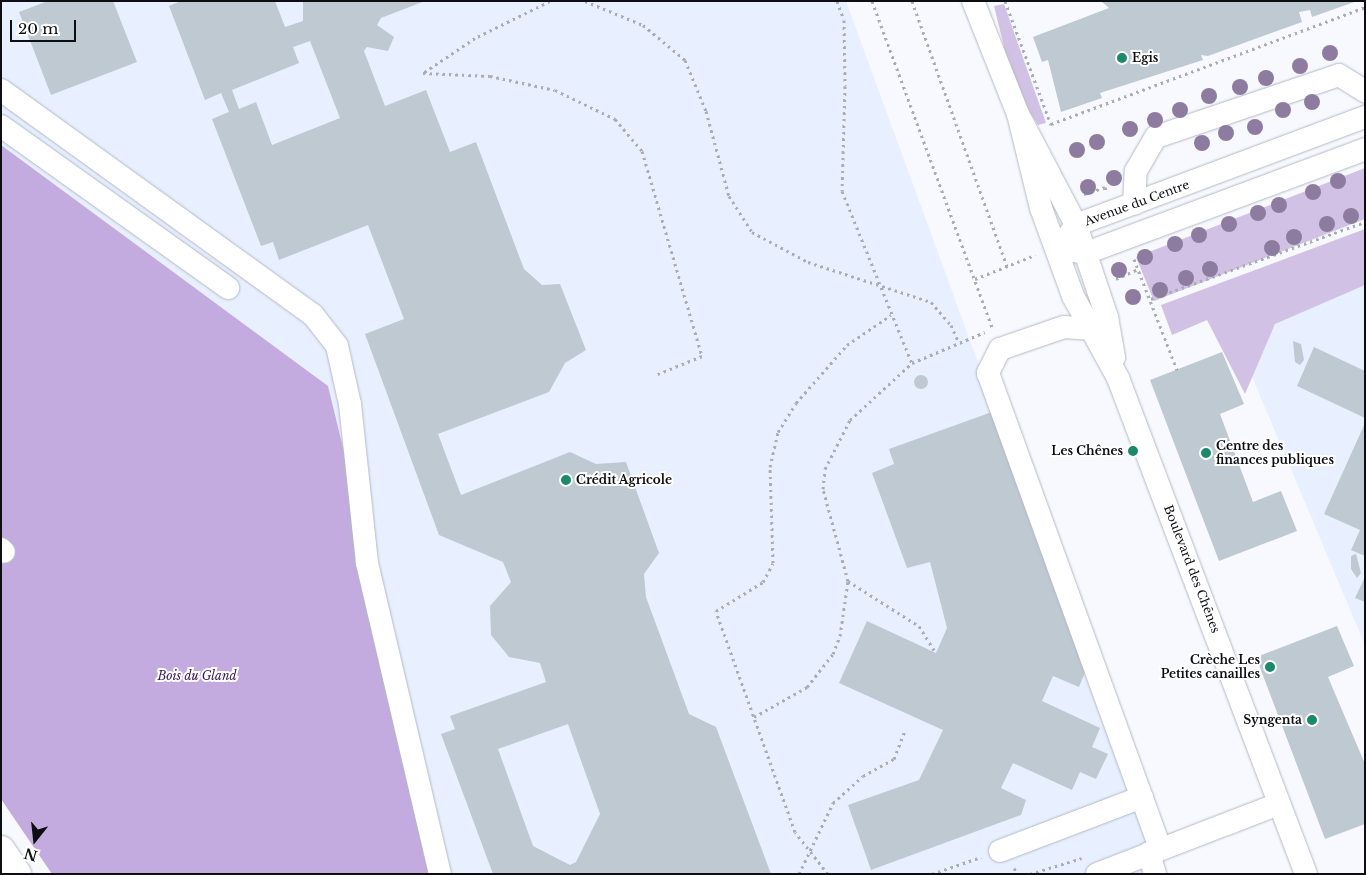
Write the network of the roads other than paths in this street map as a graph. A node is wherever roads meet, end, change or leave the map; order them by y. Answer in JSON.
{"nodes":[{"id":1,"x":974,"y":1,"type":"edge"},
{"id":2,"x":1,"y":90,"type":"edge"},
{"id":3,"x":1365,"y":91,"type":"edge"},
{"id":4,"x":1018,"y":114,"type":"junction"},
{"id":5,"x":1365,"y":117,"type":"edge"},
{"id":6,"x":1,"y":126,"type":"edge"},
{"id":7,"x":1365,"y":149,"type":"edge"},
{"id":8,"x":1134,"y":204,"type":"junction"},
{"id":9,"x":1076,"y":225,"type":"junction"},
{"id":10,"x":1046,"y":252,"type":"junction"},
{"id":11,"x":1086,"y":253,"type":"junction"},
{"id":12,"x":228,"y":288,"type":"dead end"},
{"id":13,"x":1092,"y":328,"type":"junction"},
{"id":14,"x":1118,"y":378,"type":"junction"},
{"id":15,"x":1142,"y":797,"type":"junction"},
{"id":16,"x":1278,"y":804,"type":"junction"},
{"id":17,"x":1,"y":850,"type":"edge"},
{"id":18,"x":1000,"y":851,"type":"road end"},
{"id":19,"x":1154,"y":858,"type":"edge"},
{"id":20,"x":17,"y":874,"type":"edge"},
{"id":21,"x":440,"y":874,"type":"edge"},
{"id":22,"x":1097,"y":874,"type":"edge"},
{"id":23,"x":1306,"y":874,"type":"edge"}],
"edges":[{"from":1,"to":4,"type":"street","name":"Boulevard des Chênes"},
{"from":2,"to":21,"type":"street"},
{"from":3,"to":8,"type":"street"},
{"from":4,"to":9,"type":"street","name":"Boulevard des Chênes"},
{"from":4,"to":10,"type":"street","name":"Boulevard des Chênes"},
{"from":5,"to":8,"type":"street","name":"Avenue du Centre"},
{"from":6,"to":12,"type":"street"},
{"from":7,"to":11,"type":"street"},
{"from":8,"to":9,"type":"street","name":"Avenue du Centre"},
{"from":9,"to":10,"type":"street","name":"Avenue du Centre"},
{"from":9,"to":11,"type":"street","name":"Boulevard des Chênes"},
{"from":10,"to":11,"type":"street"},
{"from":10,"to":13,"type":"street","name":"Boulevard des Chênes"},
{"from":11,"to":14,"type":"street","name":"Boulevard des Chênes"},
{"from":13,"to":14,"type":"street","name":"Boulevard des Chênes"},
{"from":13,"to":15,"type":"street"},
{"from":14,"to":16,"type":"street","name":"Boulevard des Chênes"},
{"from":15,"to":18,"type":"street"},
{"from":15,"to":19,"type":"street"},
{"from":16,"to":19,"type":"street"},
{"from":16,"to":23,"type":"street","name":"Boulevard des Chênes"},
{"from":17,"to":20,"type":"highway"},
{"from":19,"to":22,"type":"street"}]}
